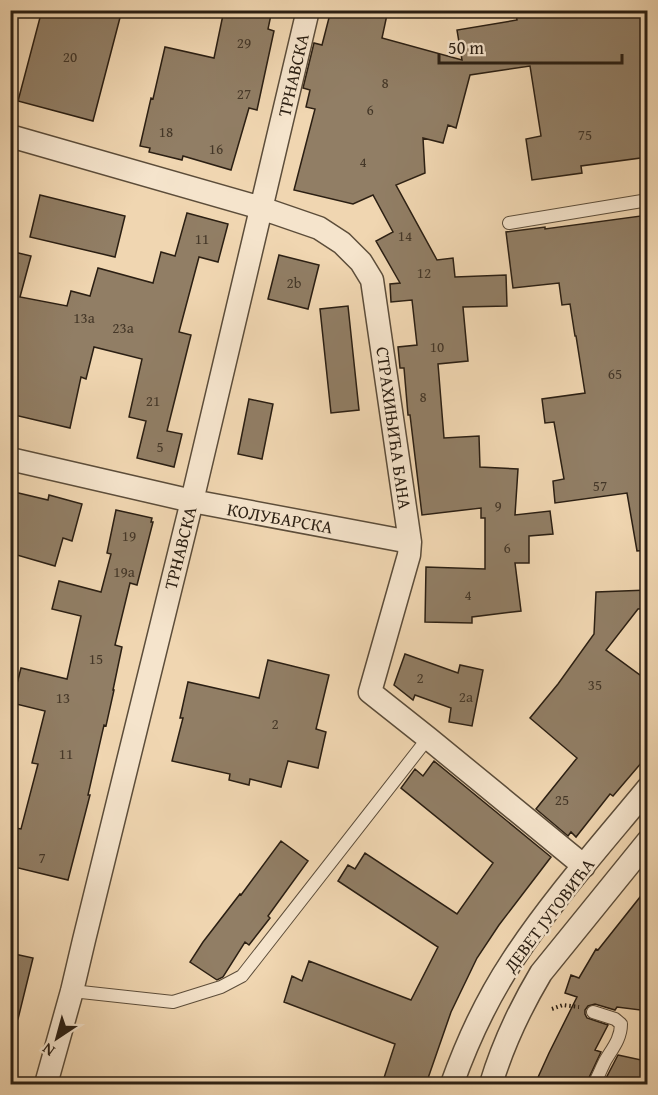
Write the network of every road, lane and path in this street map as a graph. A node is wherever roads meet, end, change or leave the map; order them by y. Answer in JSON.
{"nodes":[{"id":1,"x":308,"y":10,"type":"edge"},
{"id":2,"x":10,"y":136,"type":"edge"},
{"id":3,"x":648,"y":200,"type":"edge"},
{"id":4,"x":261,"y":208,"type":"junction"},
{"id":5,"x":509,"y":223,"type":"dead end"},
{"id":6,"x":10,"y":459,"type":"edge"},
{"id":7,"x":192,"y":501,"type":"junction"},
{"id":8,"x":410,"y":542,"type":"junction"},
{"id":9,"x":428,"y":738,"type":"junction"},
{"id":10,"x":648,"y":789,"type":"edge"},
{"id":11,"x":648,"y":841,"type":"edge"},
{"id":12,"x":584,"y":866,"type":"junction"},
{"id":13,"x":72,"y":991,"type":"junction"},
{"id":14,"x":552,"y":1009,"type":"dead end"},
{"id":15,"x":593,"y":1012,"type":"joint"},
{"id":16,"x":46,"y":1084,"type":"edge"},
{"id":17,"x":452,"y":1084,"type":"edge"},
{"id":18,"x":491,"y":1084,"type":"edge"},
{"id":19,"x":594,"y":1084,"type":"edge"}],
"edges":[{"from":1,"to":4,"type":"street","name":"ТРНАВСКА"},
{"from":2,"to":4,"type":"street","name":"СТРАХИЊИЋА БАНА"},
{"from":3,"to":5,"type":"lane"},
{"from":4,"to":7,"type":"street","name":"ТРНАВСКА"},
{"from":4,"to":8,"type":"street","name":"СТРАХИЊИЋА БАНА"},
{"from":6,"to":7,"type":"street","name":"КОЛУБАРСКА"},
{"from":7,"to":8,"type":"street","name":"КОЛУБАРСКА"},
{"from":7,"to":13,"type":"street","name":"ТРНАВСКА"},
{"from":8,"to":9,"type":"street","name":"СТРАХИЊИЋА БАНА"},
{"from":9,"to":12,"type":"street","name":"СТРАХИЊИЋА БАНА"},
{"from":9,"to":13,"type":"lane"},
{"from":10,"to":12,"type":"street","name":"ДЕВЕТ ЈУГОВИЋА"},
{"from":11,"to":18,"type":"street","name":"ДЕВЕТ ЈУГОВИЋА"},
{"from":12,"to":17,"type":"street","name":"ДЕВЕТ ЈУГОВИЋА"},
{"from":13,"to":16,"type":"street","name":"ТРНАВСКА"},
{"from":14,"to":15,"type":"path"},
{"from":15,"to":19,"type":"lane"}]}
